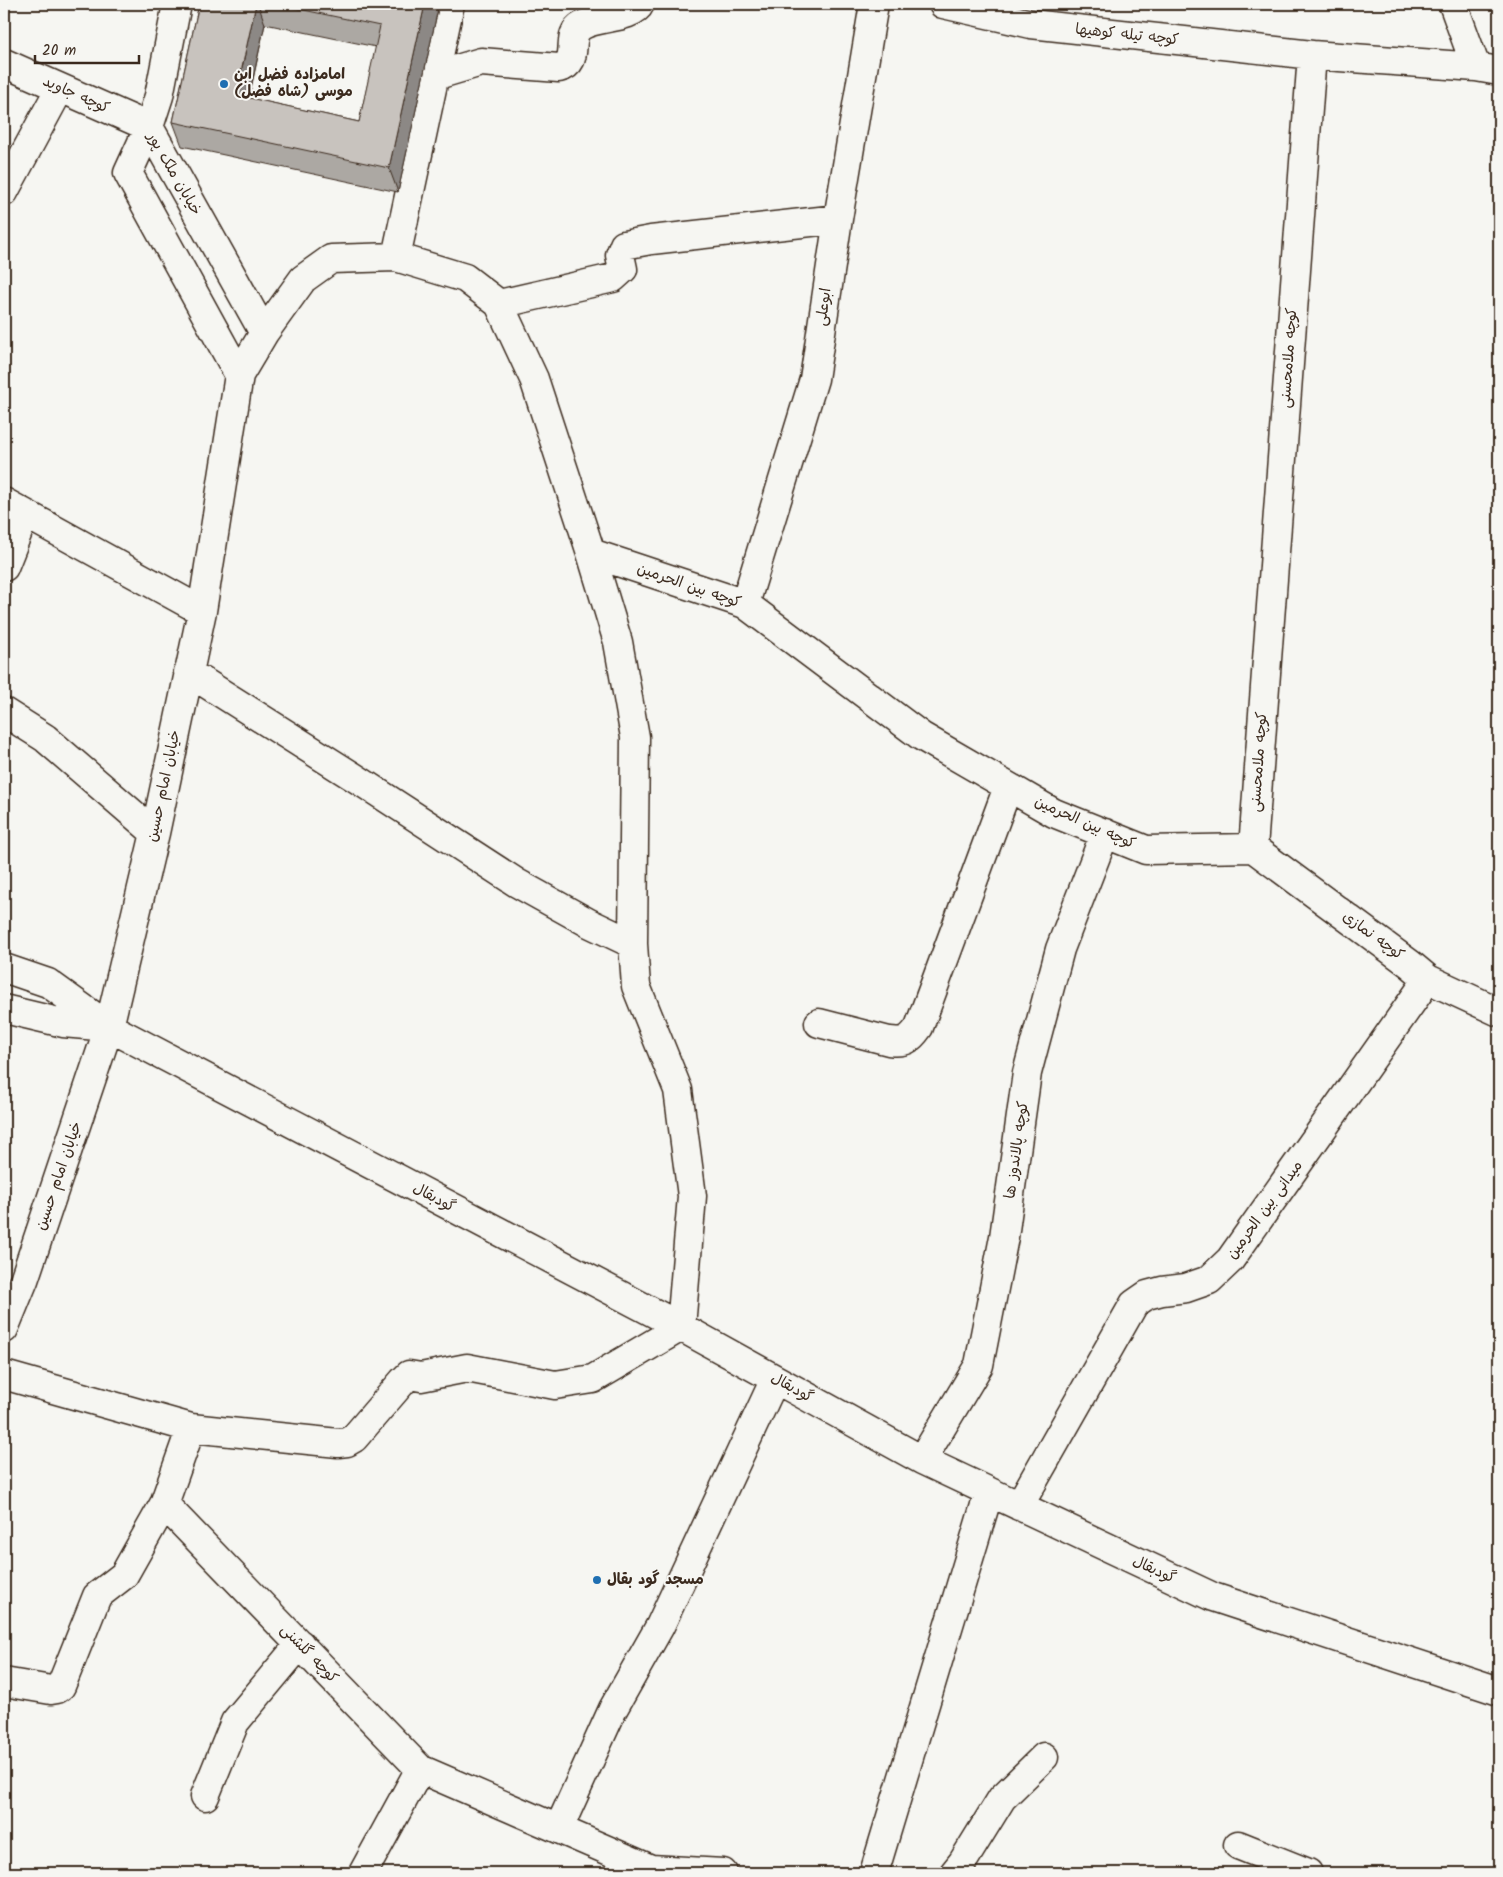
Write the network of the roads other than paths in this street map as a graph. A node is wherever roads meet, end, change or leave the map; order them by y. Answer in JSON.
{"nodes":[{"id":1,"x":177,"y":4,"type":"edge"},
{"id":2,"x":450,"y":4,"type":"edge"},
{"id":3,"x":640,"y":4,"type":"edge"},
{"id":4,"x":874,"y":4,"type":"edge"},
{"id":5,"x":944,"y":4,"type":"edge"},
{"id":6,"x":1453,"y":4,"type":"edge"},
{"id":7,"x":1031,"y":14,"type":"edge"},
{"id":8,"x":1312,"y":55,"type":"junction"},
{"id":9,"x":4,"y":63,"type":"edge"},
{"id":10,"x":1488,"y":69,"type":"edge"},
{"id":11,"x":434,"y":76,"type":"junction"},
{"id":12,"x":60,"y":88,"type":"junction"},
{"id":13,"x":149,"y":127,"type":"junction"},
{"id":14,"x":4,"y":192,"type":"edge"},
{"id":15,"x":838,"y":219,"type":"junction"},
{"id":16,"x":396,"y":257,"type":"junction"},
{"id":17,"x":499,"y":304,"type":"junction"},
{"id":18,"x":264,"y":333,"type":"junction"},
{"id":19,"x":239,"y":376,"type":"junction"},
{"id":20,"x":14,"y":508,"type":"edge"},
{"id":21,"x":591,"y":553,"type":"junction"},
{"id":22,"x":4,"y":567,"type":"edge"},
{"id":23,"x":745,"y":604,"type":"junction"},
{"id":24,"x":202,"y":611,"type":"junction"},
{"id":25,"x":188,"y":672,"type":"junction"},
{"id":26,"x":4,"y":712,"type":"edge"},
{"id":27,"x":1008,"y":786,"type":"junction"},
{"id":28,"x":155,"y":833,"type":"junction"},
{"id":29,"x":1105,"y":833,"type":"junction"},
{"id":30,"x":1253,"y":848,"type":"junction"},
{"id":31,"x":633,"y":944,"type":"junction"},
{"id":32,"x":4,"y":968,"type":"edge"},
{"id":33,"x":1428,"y":980,"type":"junction"},
{"id":34,"x":4,"y":1009,"type":"edge"},
{"id":35,"x":1499,"y":1012,"type":"edge"},
{"id":36,"x":820,"y":1023,"type":"dead end"},
{"id":37,"x":109,"y":1028,"type":"junction"},
{"id":38,"x":681,"y":1327,"type":"junction"},
{"id":39,"x":4,"y":1329,"type":"edge"},
{"id":40,"x":4,"y":1375,"type":"edge"},
{"id":41,"x":775,"y":1379,"type":"junction"},
{"id":42,"x":190,"y":1428,"type":"junction"},
{"id":43,"x":922,"y":1460,"type":"junction"},
{"id":44,"x":990,"y":1492,"type":"junction"},
{"id":45,"x":164,"y":1504,"type":"junction"},
{"id":46,"x":1019,"y":1506,"type":"junction"},
{"id":47,"x":300,"y":1644,"type":"junction"},
{"id":48,"x":4,"y":1682,"type":"edge"},
{"id":49,"x":1499,"y":1691,"type":"edge"},
{"id":50,"x":1044,"y":1757,"type":"dead end"},
{"id":51,"x":420,"y":1769,"type":"junction"},
{"id":52,"x":205,"y":1796,"type":"dead end"},
{"id":53,"x":559,"y":1828,"type":"junction"},
{"id":54,"x":1238,"y":1845,"type":"dead end"},
{"id":55,"x":363,"y":1873,"type":"edge"},
{"id":56,"x":723,"y":1873,"type":"edge"},
{"id":57,"x":874,"y":1873,"type":"edge"},
{"id":58,"x":954,"y":1873,"type":"edge"},
{"id":59,"x":1308,"y":1873,"type":"edge"}],
"edges":[{"from":1,"to":13,"type":"street"},
{"from":2,"to":11,"type":"street"},
{"from":3,"to":11,"type":"street"},
{"from":4,"to":15,"type":"street","name":"ابوعلی"},
{"from":5,"to":7,"type":"street","name":"کوچه تیله کوهیها"},
{"from":6,"to":10,"type":"street"},
{"from":7,"to":8,"type":"street","name":"کوچه تیله کوهیها"},
{"from":8,"to":10,"type":"street"},
{"from":8,"to":30,"type":"street","name":"کوچه ملامحسنی"},
{"from":9,"to":12,"type":"street","name":"کوچه جاوید"},
{"from":11,"to":16,"type":"street"},
{"from":12,"to":13,"type":"street","name":"کوچه جاوید"},
{"from":12,"to":14,"type":"street"},
{"from":13,"to":18,"type":"street","name":"خیابان ملک پور"},
{"from":13,"to":19,"type":"street","name":"خیابان ملک پور"},
{"from":15,"to":17,"type":"street"},
{"from":15,"to":23,"type":"street","name":"ابوعلی"},
{"from":16,"to":17,"type":"street"},
{"from":16,"to":18,"type":"street","name":"خیابان امام حسین"},
{"from":17,"to":21,"type":"street"},
{"from":18,"to":19,"type":"street","name":"خیابان امام حسین"},
{"from":19,"to":24,"type":"street","name":"خیابان امام حسین"},
{"from":20,"to":22,"type":"street"},
{"from":20,"to":24,"type":"street"},
{"from":21,"to":23,"type":"street","name":"کوچه بین الحرمین"},
{"from":21,"to":31,"type":"street"},
{"from":23,"to":27,"type":"street","name":"کوچه بین الحرمین"},
{"from":24,"to":25,"type":"street","name":"خیابان امام حسین"},
{"from":25,"to":28,"type":"street","name":"خیابان امام حسین"},
{"from":25,"to":31,"type":"street"},
{"from":26,"to":28,"type":"street"},
{"from":27,"to":29,"type":"street","name":"کوچه بین الحرمین"},
{"from":27,"to":36,"type":"street"},
{"from":28,"to":37,"type":"street","name":"خیابان امام حسین"},
{"from":29,"to":30,"type":"street","name":"کوچه بین الحرمین"},
{"from":29,"to":43,"type":"street","name":"کوچه پالاندوز ها"},
{"from":30,"to":33,"type":"street","name":"کوچه نمازی"},
{"from":31,"to":38,"type":"street"},
{"from":32,"to":37,"type":"street"},
{"from":33,"to":35,"type":"street","name":"کوچه نمازی"},
{"from":33,"to":46,"type":"street","name":"میدانی بین الحرمین"},
{"from":34,"to":37,"type":"street"},
{"from":37,"to":38,"type":"street","name":"گودبقال"},
{"from":37,"to":39,"type":"street","name":"خیابان امام حسین"},
{"from":38,"to":41,"type":"street","name":"گودبقال"},
{"from":38,"to":42,"type":"street"},
{"from":40,"to":42,"type":"street"},
{"from":41,"to":43,"type":"street","name":"گودبقال"},
{"from":41,"to":53,"type":"street"},
{"from":42,"to":45,"type":"street"},
{"from":43,"to":44,"type":"street","name":"گودبقال"},
{"from":44,"to":46,"type":"street","name":"گودبقال"},
{"from":44,"to":57,"type":"street"},
{"from":45,"to":47,"type":"street","name":"کوچه گلشنی"},
{"from":45,"to":48,"type":"street"},
{"from":46,"to":49,"type":"street","name":"گودبقال"},
{"from":47,"to":51,"type":"street","name":"کوچه گلشنی"},
{"from":47,"to":52,"type":"street"},
{"from":50,"to":58,"type":"street"},
{"from":51,"to":53,"type":"street","name":"کوچه گلشنی"},
{"from":51,"to":55,"type":"street"},
{"from":53,"to":56,"type":"street","name":"کوچه گلشنی"},
{"from":54,"to":59,"type":"street"}]}
